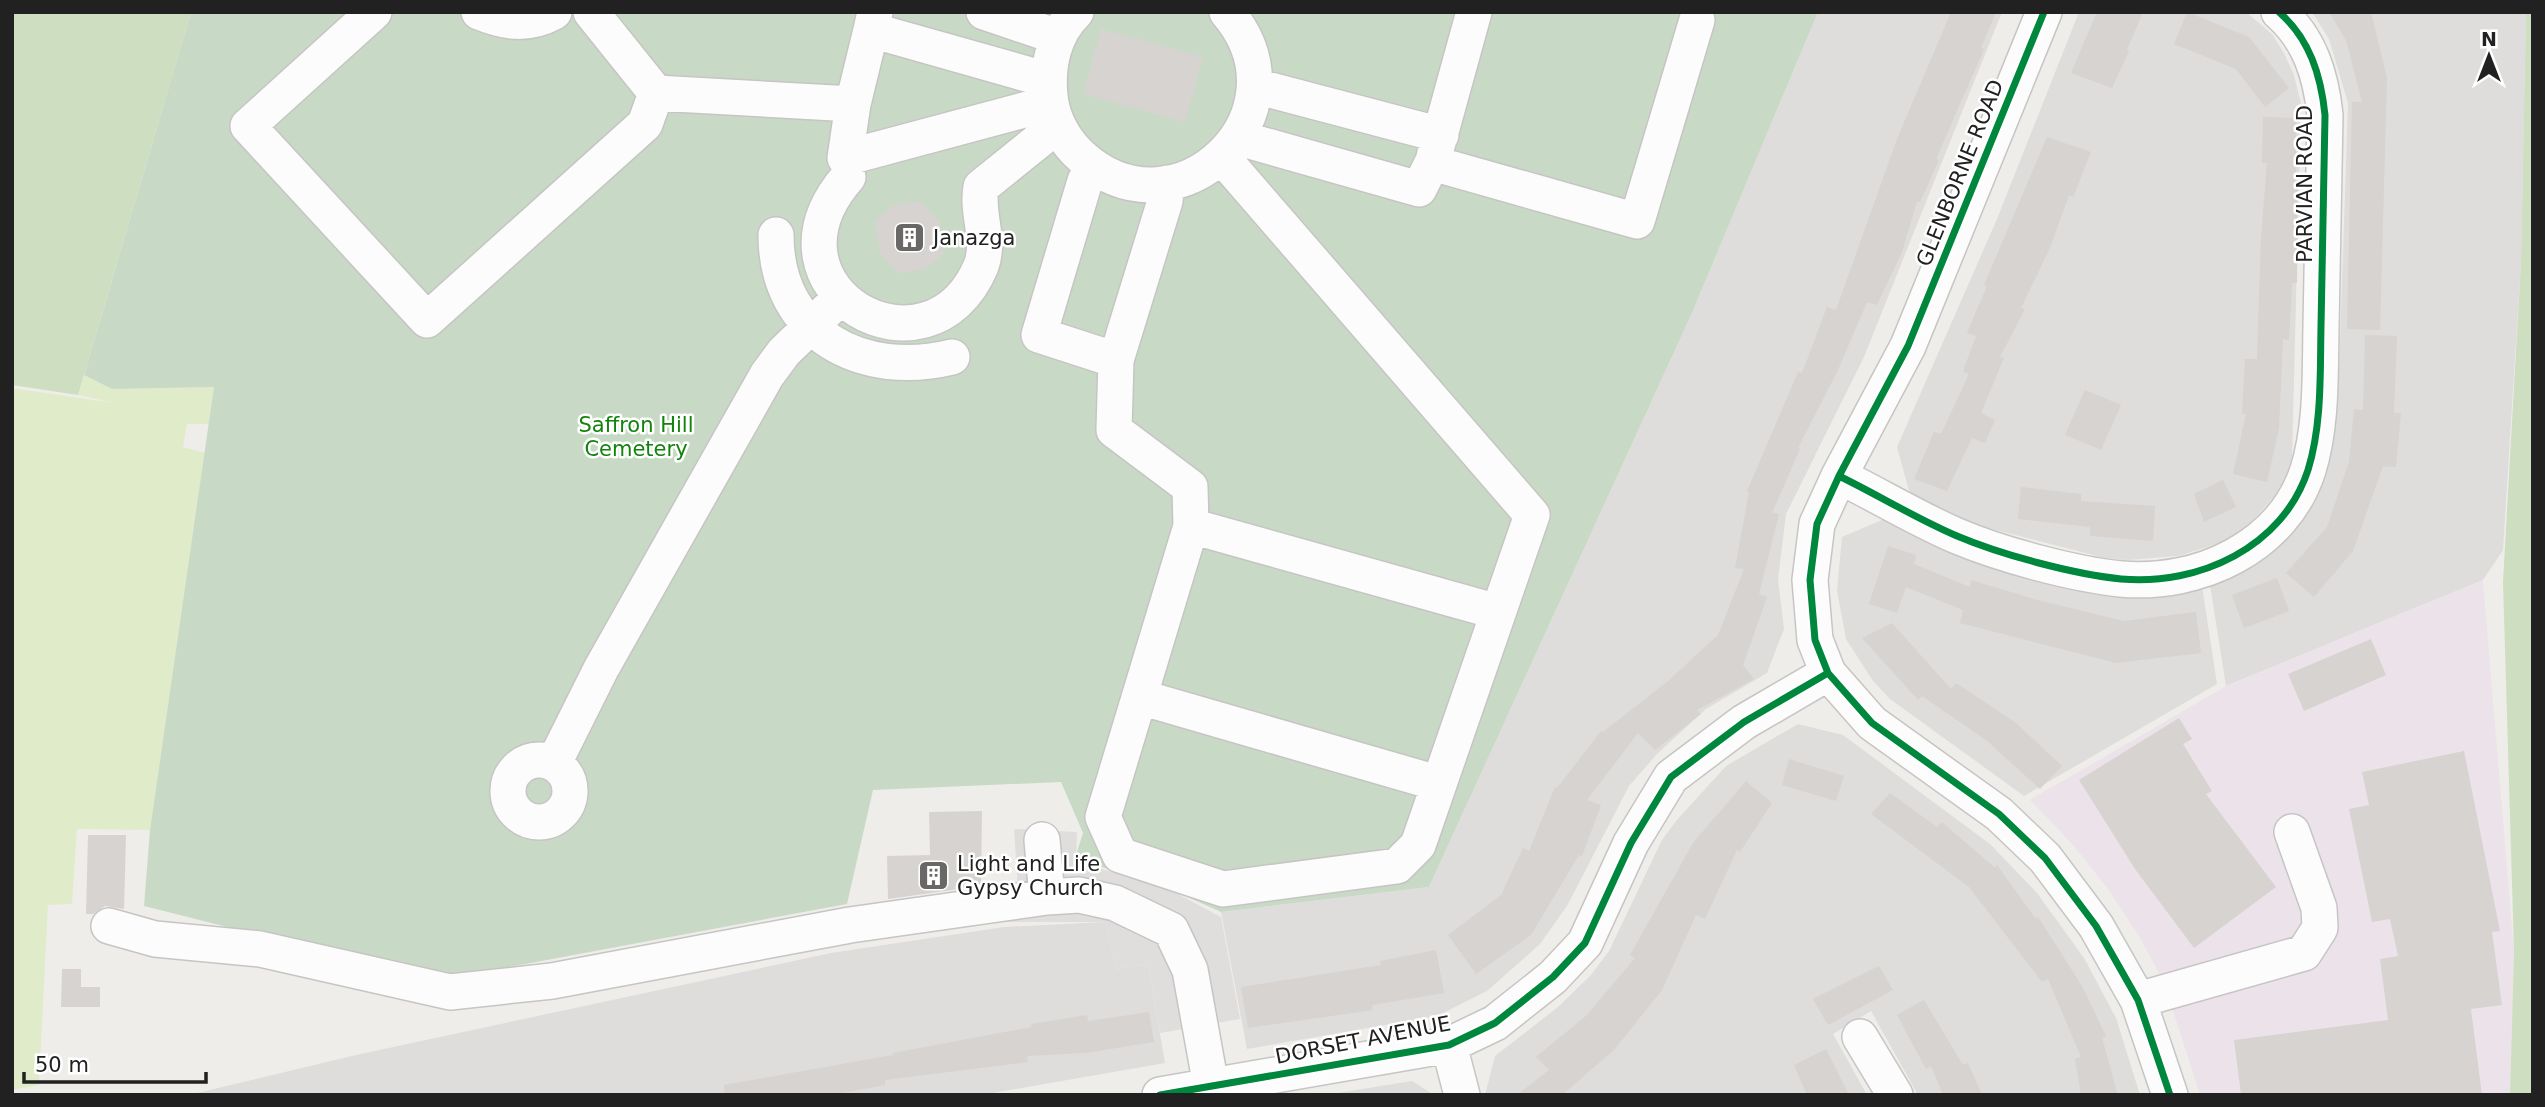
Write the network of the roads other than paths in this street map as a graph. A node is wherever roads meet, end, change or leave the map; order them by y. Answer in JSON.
{"nodes":[{"id":1,"x":374,"y":12,"type":"edge"},
{"id":2,"x":479,"y":12,"type":"edge"},
{"id":3,"x":555,"y":12,"type":"edge"},
{"id":4,"x":591,"y":12,"type":"edge"},
{"id":5,"x":984,"y":12,"type":"edge"},
{"id":6,"x":1227,"y":12,"type":"edge"},
{"id":7,"x":1474,"y":12,"type":"edge"},
{"id":8,"x":2044,"y":12,"type":"edge"},
{"id":9,"x":2279,"y":12,"type":"edge"},
{"id":10,"x":1689,"y":15,"type":"edge"},
{"id":11,"x":873,"y":21,"type":"edge"},
{"id":12,"x":1067,"y":25,"type":"edge"},
{"id":13,"x":1255,"y":86,"type":"junction"},
{"id":14,"x":656,"y":93,"type":"junction"},
{"id":15,"x":1052,"y":103,"type":"junction"},
{"id":16,"x":853,"y":104,"type":"junction"},
{"id":17,"x":1230,"y":147,"type":"junction"},
{"id":18,"x":1437,"y":149,"type":"junction"},
{"id":19,"x":1094,"y":168,"type":"junction"},
{"id":20,"x":848,"y":177,"type":"dead end"},
{"id":21,"x":1167,"y":183,"type":"junction"},
{"id":22,"x":776,"y":235,"type":"dead end"},
{"id":23,"x":841,"y":297,"type":"junction"},
{"id":24,"x":811,"y":325,"type":"junction"},
{"id":25,"x":952,"y":358,"type":"dead end"},
{"id":26,"x":1116,"y":359,"type":"junction"},
{"id":27,"x":1839,"y":476,"type":"junction"},
{"id":28,"x":1191,"y":526,"type":"junction"},
{"id":29,"x":1498,"y":612,"type":"junction"},
{"id":30,"x":1828,"y":673,"type":"junction"},
{"id":31,"x":1139,"y":697,"type":"junction"},
{"id":32,"x":554,"y":763,"type":"dead end"},
{"id":33,"x":1437,"y":783,"type":"junction"},
{"id":34,"x":2292,"y":832,"type":"dead end"},
{"id":35,"x":1042,"y":840,"type":"dead end"},
{"id":36,"x":1047,"y":897,"type":"junction"},
{"id":37,"x":109,"y":926,"type":"dead end"},
{"id":38,"x":2138,"y":1000,"type":"junction"},
{"id":39,"x":1860,"y":1037,"type":"dead end"},
{"id":40,"x":1449,"y":1045,"type":"junction"},
{"id":41,"x":1211,"y":1086,"type":"junction"},
{"id":42,"x":1160,"y":1095,"type":"edge"},
{"id":43,"x":1462,"y":1095,"type":"edge"},
{"id":44,"x":1895,"y":1095,"type":"edge"},
{"id":45,"x":2170,"y":1095,"type":"edge"}],
"edges":[{"from":1,"to":14,"type":"street"},
{"from":2,"to":3,"type":"street"},
{"from":4,"to":14,"type":"street"},
{"from":5,"to":12,"type":"street"},
{"from":6,"to":13,"type":"street"},
{"from":7,"to":18,"type":"street"},
{"from":8,"to":27,"type":"street","name":"GLENBORNE ROAD"},
{"from":9,"to":27,"type":"street","name":"PARVIAN ROAD"},
{"from":10,"to":18,"type":"street"},
{"from":11,"to":15,"type":"street"},
{"from":11,"to":16,"type":"street"},
{"from":12,"to":15,"type":"street"},
{"from":13,"to":17,"type":"street"},
{"from":13,"to":18,"type":"street"},
{"from":14,"to":16,"type":"street"},
{"from":15,"to":16,"type":"street"},
{"from":15,"to":19,"type":"street"},
{"from":15,"to":23,"type":"street"},
{"from":17,"to":18,"type":"street"},
{"from":17,"to":21,"type":"street"},
{"from":17,"to":29,"type":"street"},
{"from":19,"to":21,"type":"street"},
{"from":19,"to":26,"type":"street"},
{"from":20,"to":23,"type":"street"},
{"from":21,"to":26,"type":"street"},
{"from":22,"to":24,"type":"street"},
{"from":23,"to":24,"type":"street"},
{"from":24,"to":25,"type":"street"},
{"from":24,"to":32,"type":"street"},
{"from":26,"to":28,"type":"street"},
{"from":27,"to":30,"type":"street","name":"GLENBORNE ROAD"},
{"from":28,"to":29,"type":"street"},
{"from":28,"to":31,"type":"street"},
{"from":29,"to":33,"type":"street"},
{"from":30,"to":38,"type":"street","name":"GLENBORNE ROAD"},
{"from":30,"to":40,"type":"street","name":"DORSET AVENUE"},
{"from":31,"to":33,"type":"street"},
{"from":31,"to":33,"type":"street"},
{"from":34,"to":38,"type":"street"},
{"from":35,"to":36,"type":"street"},
{"from":36,"to":37,"type":"street"},
{"from":36,"to":41,"type":"street"},
{"from":38,"to":45,"type":"street","name":"GLENBORNE ROAD"},
{"from":39,"to":44,"type":"street"},
{"from":40,"to":41,"type":"street","name":"DORSET AVENUE"},
{"from":40,"to":43,"type":"street"},
{"from":41,"to":42,"type":"street","name":"DORSET AVENUE"}]}
